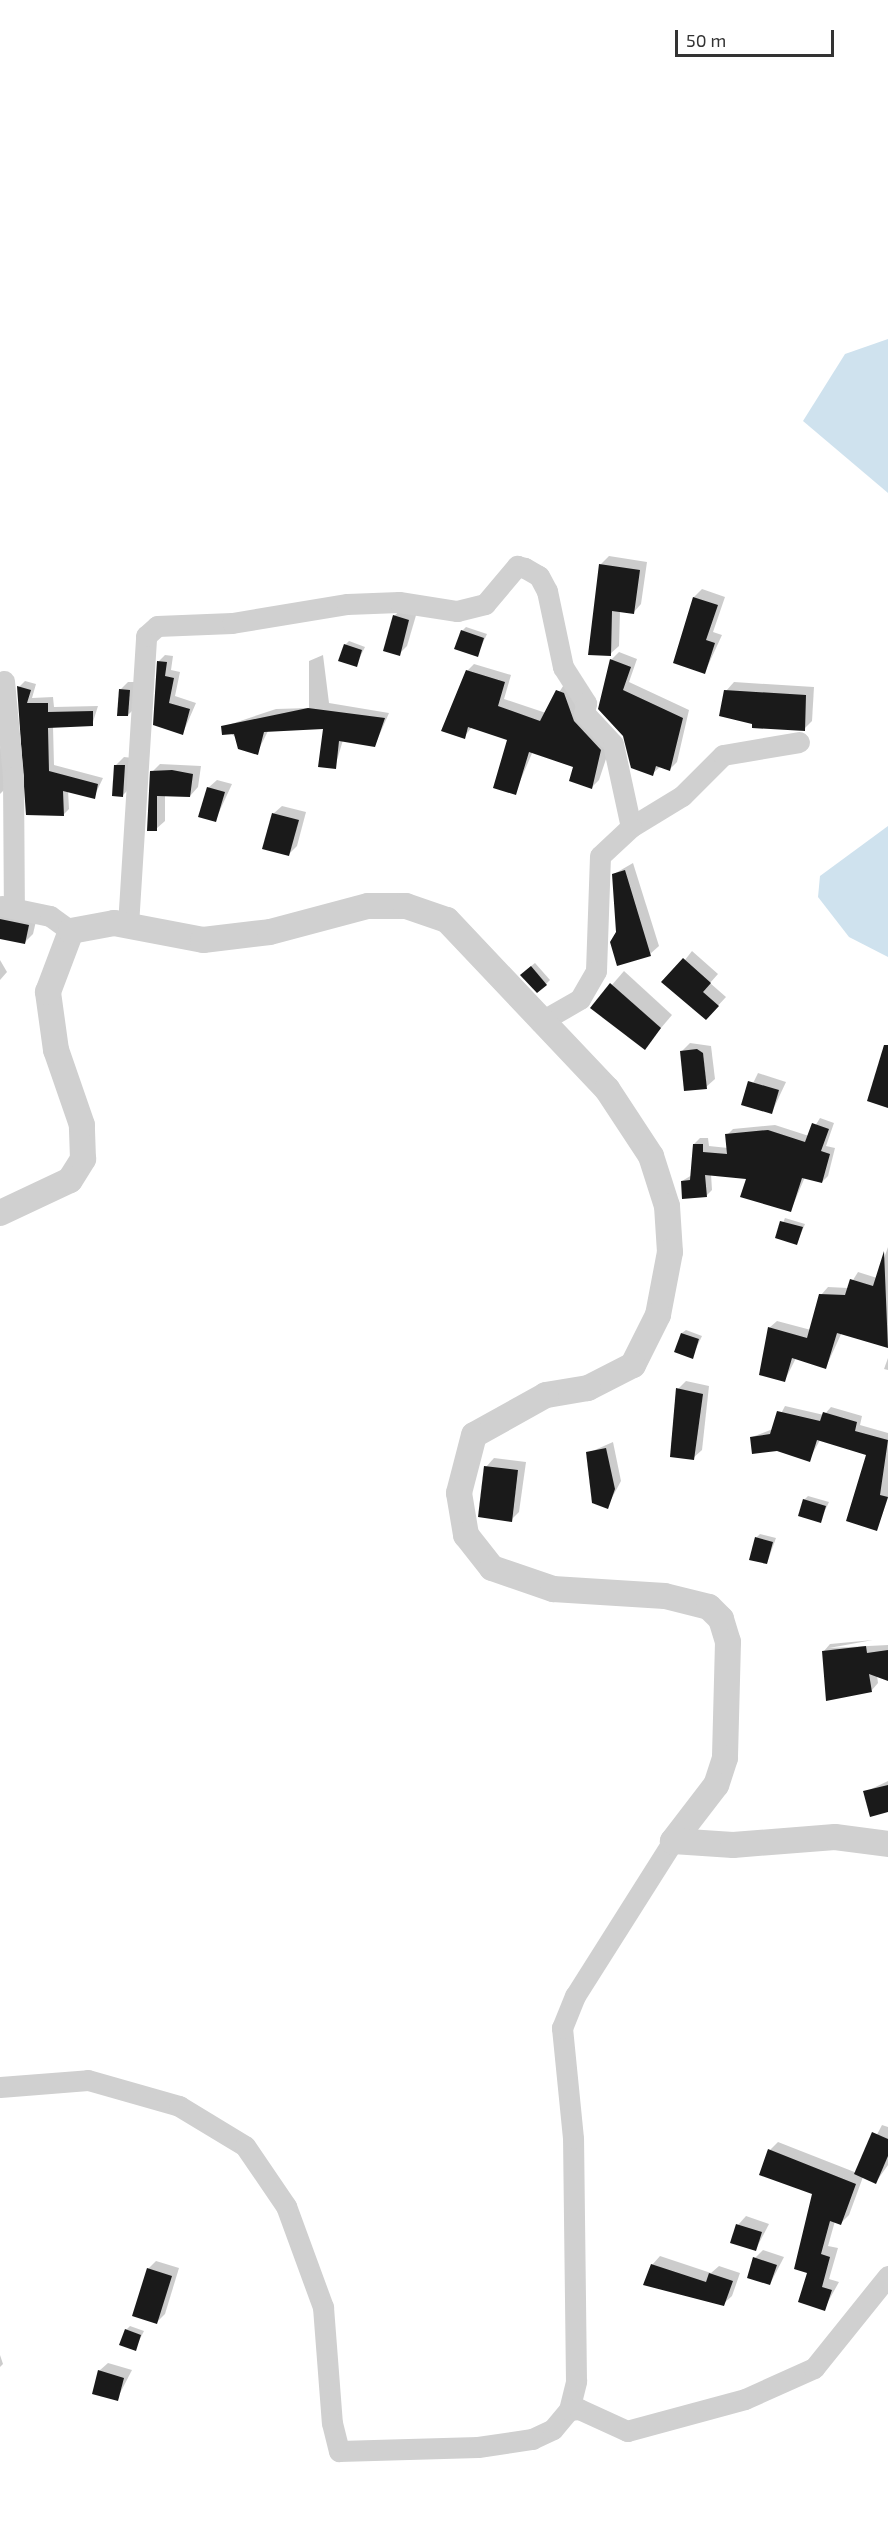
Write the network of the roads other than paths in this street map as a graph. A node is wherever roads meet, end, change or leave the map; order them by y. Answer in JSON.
{"nodes":[{"id":1,"x":4,"y":681,"type":"dead end"},
{"id":2,"x":799,"y":742,"type":"dead end"},
{"id":3,"x":631,"y":827,"type":"junction"},
{"id":4,"x":7,"y":907,"type":"edge"},
{"id":5,"x":128,"y":925,"type":"junction"},
{"id":6,"x":71,"y":931,"type":"junction"},
{"id":7,"x":540,"y":1022,"type":"junction"},
{"id":8,"x":0,"y":1213,"type":"edge"},
{"id":9,"x":673,"y":1841,"type":"junction"},
{"id":10,"x":888,"y":1844,"type":"edge"},
{"id":11,"x":0,"y":2087,"type":"edge"},
{"id":12,"x":888,"y":2276,"type":"edge"},
{"id":13,"x":569,"y":2410,"type":"junction"}],
"edges":[{"from":1,"to":4,"type":"street"},
{"from":2,"to":3,"type":"street"},
{"from":3,"to":5,"type":"street"},
{"from":3,"to":7,"type":"street"},
{"from":4,"to":6,"type":"street"},
{"from":5,"to":6,"type":"street"},
{"from":5,"to":7,"type":"street"},
{"from":6,"to":8,"type":"street"},
{"from":7,"to":9,"type":"street"},
{"from":9,"to":10,"type":"street"},
{"from":9,"to":13,"type":"street"},
{"from":11,"to":13,"type":"street"},
{"from":12,"to":13,"type":"street"}]}
